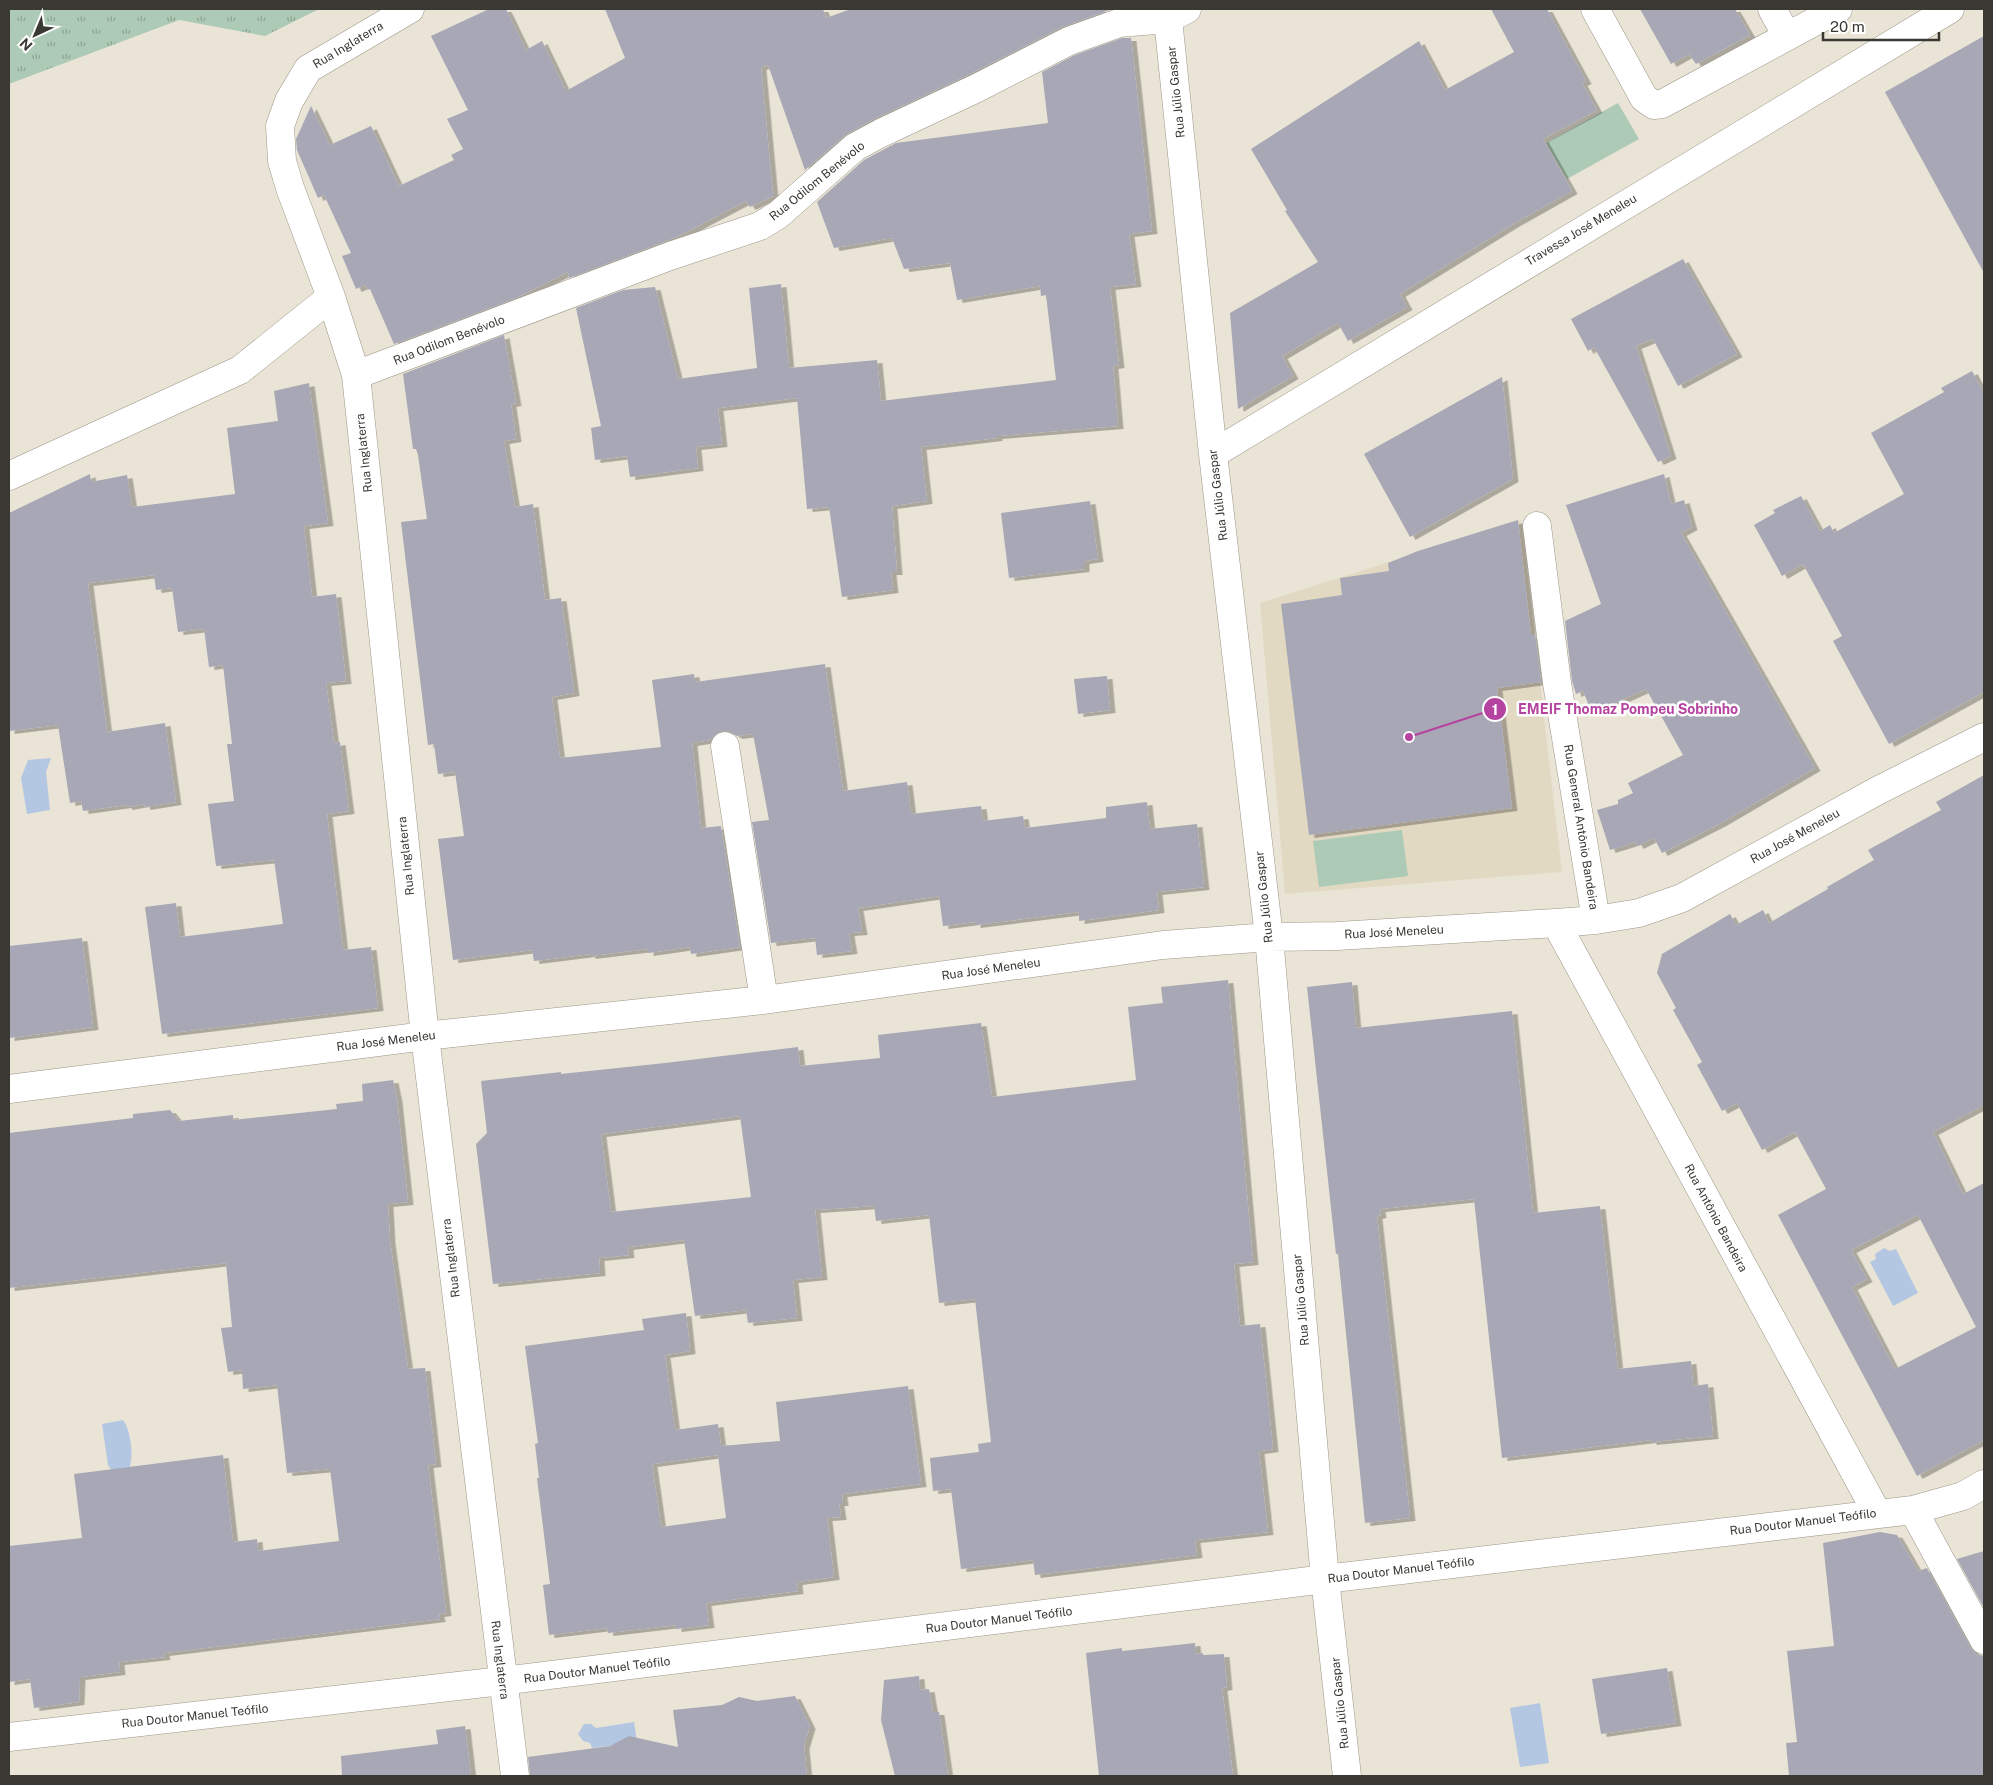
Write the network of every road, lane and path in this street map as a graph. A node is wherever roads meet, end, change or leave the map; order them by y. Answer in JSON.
{"nodes":[{"id":1,"x":410,"y":9,"type":"edge"},
{"id":2,"x":1595,"y":9,"type":"edge"},
{"id":3,"x":1772,"y":9,"type":"edge"},
{"id":4,"x":1838,"y":9,"type":"edge"},
{"id":5,"x":1950,"y":9,"type":"edge"},
{"id":6,"x":1178,"y":14,"type":"edge"},
{"id":7,"x":1787,"y":36,"type":"junction"},
{"id":8,"x":331,"y":297,"type":"junction"},
{"id":9,"x":356,"y":376,"type":"junction"},
{"id":10,"x":1213,"y":454,"type":"junction"},
{"id":11,"x":9,"y":476,"type":"edge"},
{"id":12,"x":1537,"y":526,"type":"dead end"},
{"id":13,"x":1984,"y":737,"type":"edge"},
{"id":14,"x":725,"y":746,"type":"dead end"},
{"id":15,"x":1596,"y":920,"type":"junction"},
{"id":16,"x":1556,"y":923,"type":"junction"},
{"id":17,"x":1269,"y":937,"type":"junction"},
{"id":18,"x":764,"y":1000,"type":"junction"},
{"id":19,"x":425,"y":1036,"type":"junction"},
{"id":20,"x":9,"y":1089,"type":"edge"},
{"id":21,"x":1984,"y":1484,"type":"edge"},
{"id":22,"x":1913,"y":1510,"type":"junction"},
{"id":23,"x":1876,"y":1513,"type":"junction"},
{"id":24,"x":1325,"y":1579,"type":"junction"},
{"id":25,"x":1984,"y":1640,"type":"edge"},
{"id":26,"x":502,"y":1681,"type":"junction"},
{"id":27,"x":9,"y":1737,"type":"edge"},
{"id":28,"x":515,"y":1776,"type":"edge"},
{"id":29,"x":1347,"y":1776,"type":"edge"}],
"edges":[{"from":1,"to":8,"type":"street","name":"Rua Inglaterra"},
{"from":2,"to":7,"type":"street"},
{"from":3,"to":7,"type":"street"},
{"from":4,"to":7,"type":"street"},
{"from":5,"to":10,"type":"street","name":"Travessa José Meneleu"},
{"from":6,"to":9,"type":"street","name":"Rua Odilom Benévolo"},
{"from":6,"to":10,"type":"street","name":"Rua Júlio Gaspar"},
{"from":8,"to":9,"type":"street","name":"Rua Inglaterra"},
{"from":8,"to":11,"type":"street"},
{"from":9,"to":19,"type":"street","name":"Rua Inglaterra"},
{"from":10,"to":17,"type":"street","name":"Rua Júlio Gaspar"},
{"from":12,"to":15,"type":"street","name":"Rua General Antônio Bandeira"},
{"from":13,"to":15,"type":"street","name":"Rua José Meneleu"},
{"from":14,"to":18,"type":"street"},
{"from":15,"to":16,"type":"street","name":"Rua José Meneleu"},
{"from":16,"to":17,"type":"street","name":"Rua José Meneleu"},
{"from":16,"to":23,"type":"street","name":"Rua Antônio Bandeira"},
{"from":17,"to":18,"type":"street","name":"Rua José Meneleu"},
{"from":17,"to":24,"type":"street","name":"Rua Júlio Gaspar"},
{"from":18,"to":19,"type":"street","name":"Rua José Meneleu"},
{"from":19,"to":20,"type":"street","name":"Rua José Meneleu"},
{"from":19,"to":26,"type":"street","name":"Rua Inglaterra"},
{"from":21,"to":22,"type":"street","name":"Rua Doutor Manuel Teófilo"},
{"from":22,"to":23,"type":"street","name":"Rua Doutor Manuel Teófilo"},
{"from":22,"to":25,"type":"street"},
{"from":23,"to":24,"type":"street","name":"Rua Doutor Manuel Teófilo"},
{"from":24,"to":26,"type":"street","name":"Rua Doutor Manuel Teófilo"},
{"from":24,"to":29,"type":"street","name":"Rua Júlio Gaspar"},
{"from":26,"to":27,"type":"street","name":"Rua Doutor Manuel Teófilo"},
{"from":26,"to":28,"type":"street","name":"Rua Inglaterra"}]}
